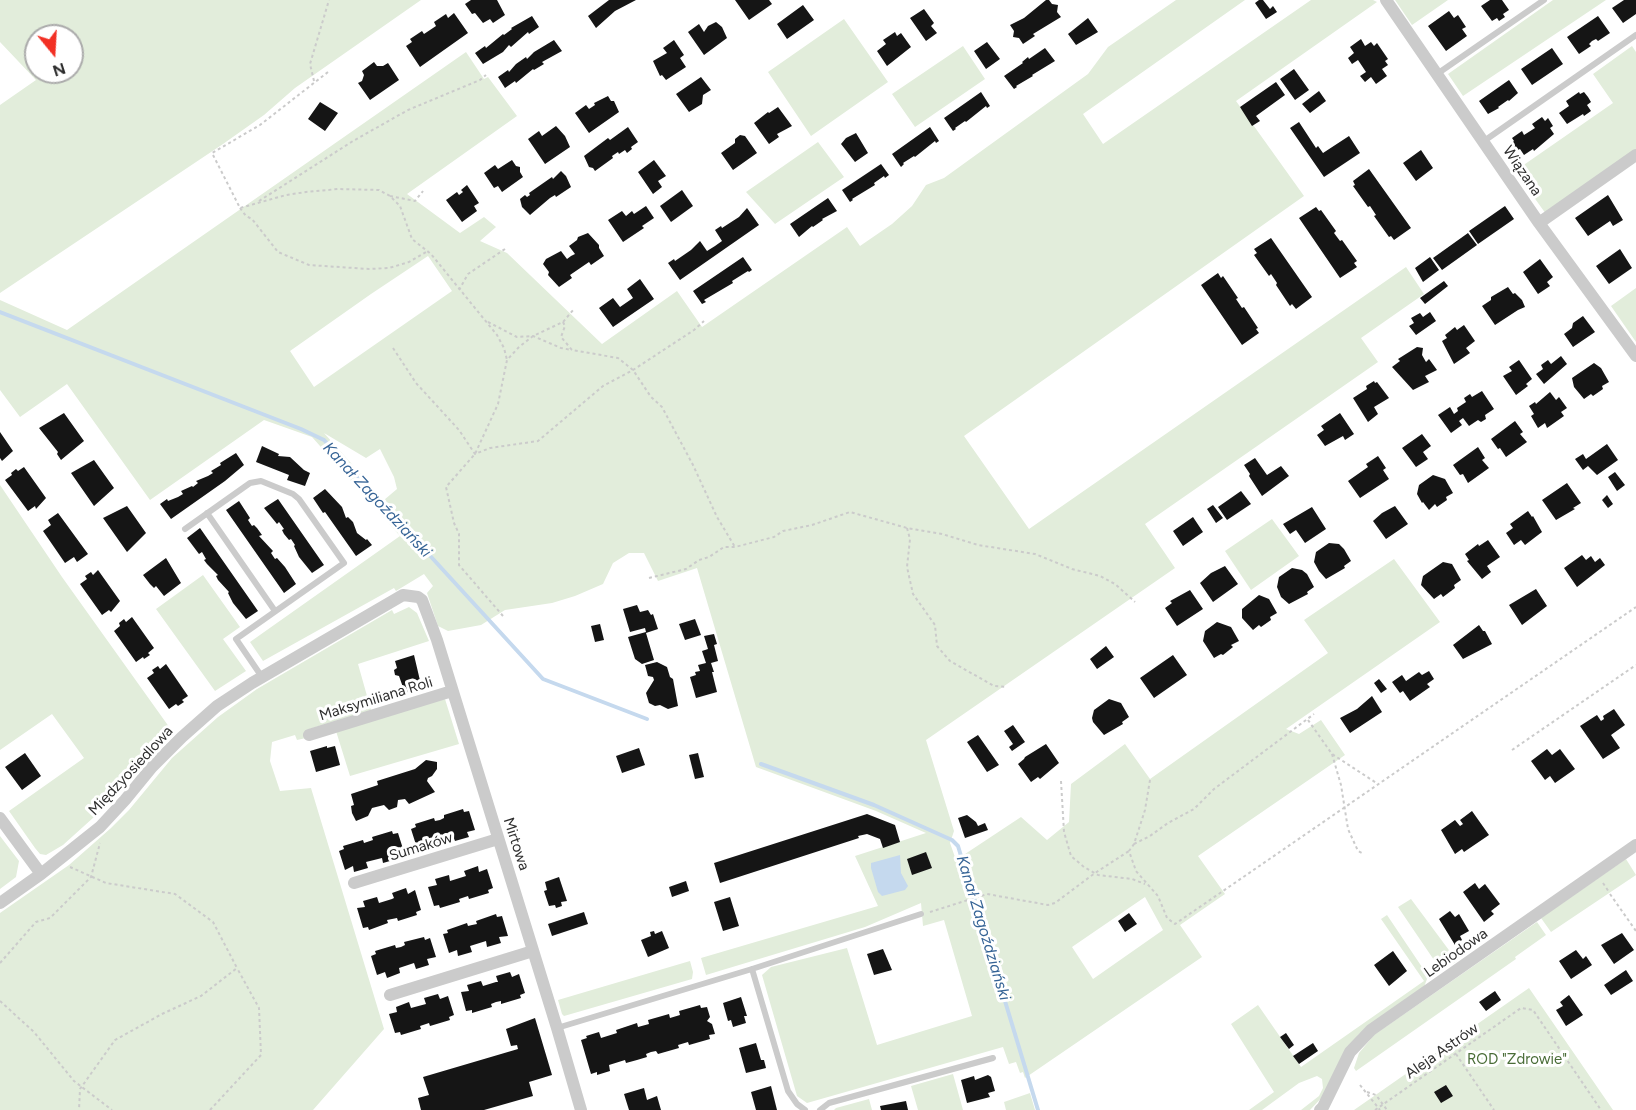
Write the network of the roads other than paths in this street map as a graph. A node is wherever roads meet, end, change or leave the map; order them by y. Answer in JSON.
{"nodes":[{"id":1,"x":1386,"y":0,"type":"edge"},
{"id":2,"x":1544,"y":0,"type":"edge"},
{"id":3,"x":1636,"y":35,"type":"edge"},
{"id":4,"x":1437,"y":74,"type":"junction"},
{"id":5,"x":1484,"y":141,"type":"junction"},
{"id":6,"x":1636,"y":155,"type":"edge"},
{"id":7,"x":1539,"y":223,"type":"junction"},
{"id":8,"x":1636,"y":356,"type":"edge"},
{"id":9,"x":207,"y":513,"type":"junction"},
{"id":10,"x":185,"y":529,"type":"dead end"},
{"id":11,"x":411,"y":594,"type":"joint"},
{"id":12,"x":275,"y":611,"type":"junction"},
{"id":13,"x":262,"y":677,"type":"junction"},
{"id":14,"x":452,"y":691,"type":"junction"},
{"id":15,"x":309,"y":735,"type":"dead end"},
{"id":16,"x":0,"y":818,"type":"edge"},
{"id":17,"x":498,"y":839,"type":"junction"},
{"id":18,"x":1636,"y":845,"type":"edge"},
{"id":19,"x":41,"y":874,"type":"junction"},
{"id":20,"x":354,"y":883,"type":"dead end"},
{"id":21,"x":0,"y":903,"type":"edge"},
{"id":22,"x":921,"y":914,"type":"road end"},
{"id":23,"x":533,"y":951,"type":"junction"},
{"id":24,"x":752,"y":969,"type":"junction"},
{"id":25,"x":390,"y":995,"type":"dead end"},
{"id":26,"x":557,"y":1028,"type":"junction"},
{"id":27,"x":993,"y":1058,"type":"dead end"},
{"id":28,"x":581,"y":1110,"type":"edge"},
{"id":29,"x":805,"y":1110,"type":"edge"},
{"id":30,"x":820,"y":1110,"type":"edge"},
{"id":31,"x":1320,"y":1110,"type":"edge"}],
"edges":[{"from":1,"to":4,"type":"street","name":"Wiązana"},
{"from":2,"to":4,"type":"lane"},
{"from":3,"to":5,"type":"lane"},
{"from":4,"to":5,"type":"street","name":"Wiązana"},
{"from":5,"to":7,"type":"street","name":"Wiązana"},
{"from":6,"to":7,"type":"street"},
{"from":7,"to":8,"type":"street","name":"Wiązana"},
{"from":9,"to":10,"type":"lane"},
{"from":9,"to":12,"type":"lane"},
{"from":9,"to":12,"type":"lane"},
{"from":11,"to":13,"type":"street","name":"Międzyosiedlowa"},
{"from":11,"to":14,"type":"street","name":"Mirtowa"},
{"from":12,"to":13,"type":"lane"},
{"from":13,"to":19,"type":"street","name":"Międzyosiedlowa"},
{"from":14,"to":15,"type":"street","name":"Maksymiliana Roli"},
{"from":14,"to":17,"type":"street","name":"Mirtowa"},
{"from":16,"to":19,"type":"street"},
{"from":17,"to":20,"type":"street","name":"Sumaków"},
{"from":17,"to":23,"type":"street","name":"Mirtowa"},
{"from":18,"to":31,"type":"street","name":"Lebiodowa"},
{"from":19,"to":21,"type":"street","name":"Międzyosiedlowa"},
{"from":22,"to":24,"type":"lane"},
{"from":23,"to":25,"type":"street"},
{"from":23,"to":26,"type":"street","name":"Mirtowa"},
{"from":24,"to":26,"type":"lane"},
{"from":24,"to":29,"type":"lane"},
{"from":26,"to":28,"type":"street","name":"Mirtowa"},
{"from":27,"to":30,"type":"lane"}]}
